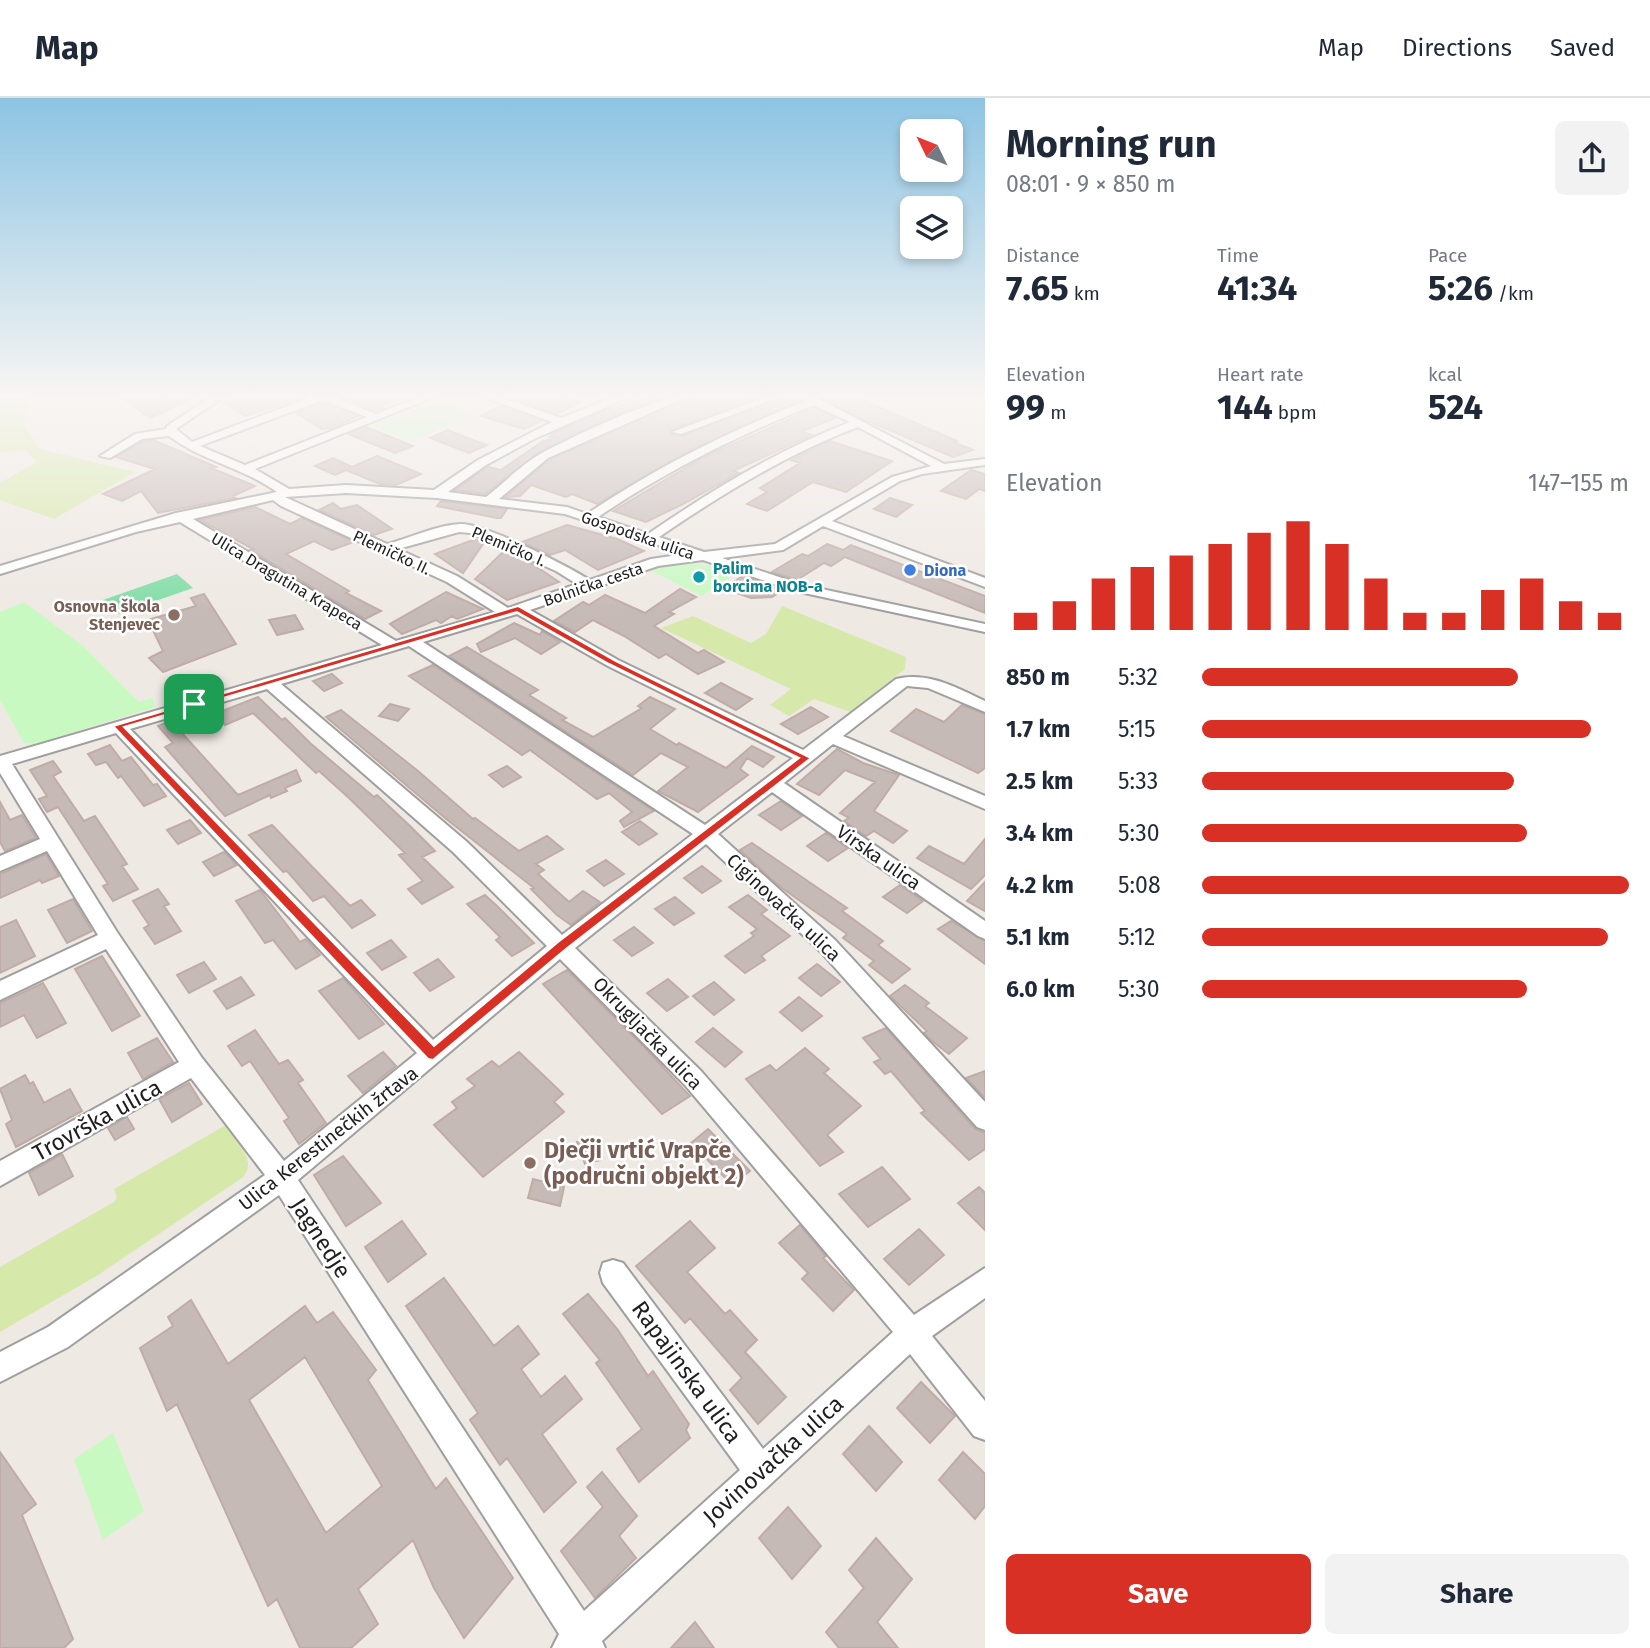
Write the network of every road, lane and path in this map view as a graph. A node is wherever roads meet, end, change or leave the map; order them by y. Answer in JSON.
{"nodes":[{"id":1,"x":235,"y":466,"type":"edge"},
{"id":2,"x":252,"y":466,"type":"edge"},
{"id":3,"x":478,"y":466,"type":"edge"},
{"id":4,"x":531,"y":466,"type":"edge"},
{"id":5,"x":668,"y":466,"type":"edge"},
{"id":6,"x":766,"y":466,"type":"edge"},
{"id":7,"x":947,"y":466,"type":"edge"},
{"id":8,"x":941,"y":467,"type":"joint"},
{"id":9,"x":243,"y":470,"type":"junction"},
{"id":10,"x":281,"y":494,"type":"junction"},
{"id":11,"x":437,"y":494,"type":"junction"},
{"id":12,"x":490,"y":500,"type":"junction"},
{"id":13,"x":180,"y":516,"type":"junction"},
{"id":14,"x":589,"y":518,"type":"junction"},
{"id":15,"x":823,"y":522,"type":"junction"},
{"id":16,"x":650,"y":538,"type":"junction"},
{"id":17,"x":778,"y":547,"type":"junction"},
{"id":18,"x":385,"y":549,"type":"junction"},
{"id":19,"x":700,"y":556,"type":"junction"},
{"id":20,"x":0,"y":570,"type":"edge"},
{"id":21,"x":763,"y":576,"type":"junction"},
{"id":22,"x":985,"y":583,"type":"edge"},
{"id":23,"x":588,"y":585,"type":"junction"},
{"id":24,"x":512,"y":611,"type":"junction"},
{"id":25,"x":985,"y":628,"type":"edge"},
{"id":26,"x":411,"y":641,"type":"junction"},
{"id":27,"x":394,"y":646,"type":"junction"},
{"id":28,"x":269,"y":682,"type":"junction"},
{"id":29,"x":985,"y":707,"type":"edge"},
{"id":30,"x":118,"y":726,"type":"junction"},
{"id":31,"x":831,"y":737,"type":"junction"},
{"id":32,"x":806,"y":758,"type":"junction"},
{"id":33,"x":1,"y":762,"type":"edge"},
{"id":34,"x":773,"y":784,"type":"junction"},
{"id":35,"x":985,"y":803,"type":"edge"},
{"id":36,"x":706,"y":834,"type":"junction"},
{"id":37,"x":51,"y":842,"type":"junction"},
{"id":38,"x":0,"y":864,"type":"edge"},
{"id":39,"x":985,"y":931,"type":"edge"},
{"id":40,"x":110,"y":938,"type":"junction"},
{"id":41,"x":562,"y":946,"type":"junction"},
{"id":42,"x":0,"y":991,"type":"edge"},
{"id":43,"x":433,"y":1055,"type":"junction"},
{"id":44,"x":194,"y":1065,"type":"junction"},
{"id":45,"x":985,"y":1119,"type":"edge"},
{"id":46,"x":0,"y":1174,"type":"edge"},
{"id":47,"x":282,"y":1178,"type":"junction"},
{"id":48,"x":613,"y":1273,"type":"dead end"},
{"id":49,"x":985,"y":1282,"type":"edge"},
{"id":50,"x":912,"y":1333,"type":"junction"},
{"id":51,"x":0,"y":1368,"type":"edge"},
{"id":52,"x":985,"y":1425,"type":"edge"},
{"id":53,"x":760,"y":1471,"type":"junction"},
{"id":54,"x":579,"y":1645,"type":"edge"}],
"edges":[{"from":1,"to":9,"type":"street","name":"Plemičko II."},
{"from":2,"to":9,"type":"street"},
{"from":3,"to":11,"type":"street"},
{"from":4,"to":12,"type":"street"},
{"from":5,"to":14,"type":"street"},
{"from":6,"to":16,"type":"street"},
{"from":7,"to":8,"type":"street","name":"Bolnička cesta"},
{"from":8,"to":15,"type":"street","name":"Bolnička cesta"},
{"from":9,"to":10,"type":"street","name":"Plemičko II."},
{"from":10,"to":11,"type":"street","name":"Gospodska ulica"},
{"from":10,"to":13,"type":"street","name":"Gospodska ulica"},
{"from":10,"to":18,"type":"street","name":"Plemičko II."},
{"from":11,"to":12,"type":"street","name":"Gospodska ulica"},
{"from":12,"to":14,"type":"street","name":"Gospodska ulica"},
{"from":13,"to":20,"type":"street","name":"Gospodska ulica"},
{"from":13,"to":27,"type":"street","name":"Ulica Dragutina Krapeca"},
{"from":14,"to":16,"type":"street","name":"Gospodska ulica"},
{"from":15,"to":17,"type":"street","name":"Bolnička cesta"},
{"from":15,"to":22,"type":"street"},
{"from":16,"to":19,"type":"street","name":"Gospodska ulica"},
{"from":17,"to":19,"type":"street","name":"Bolnička cesta"},
{"from":17,"to":21,"type":"street"},
{"from":18,"to":23,"type":"street","name":"Plemičko I."},
{"from":18,"to":24,"type":"street","name":"Plemičko II."},
{"from":19,"to":21,"type":"street","name":"Gospodska ulica"},
{"from":19,"to":23,"type":"street","name":"Bolnička cesta"},
{"from":21,"to":25,"type":"street","name":"Gospodska ulica"},
{"from":23,"to":24,"type":"street","name":"Bolnička cesta"},
{"from":24,"to":26,"type":"street","name":"Bolnička cesta"},
{"from":24,"to":32,"type":"street","name":"Plemičko II."},
{"from":26,"to":27,"type":"street","name":"Bolnička cesta"},
{"from":26,"to":36,"type":"street","name":"Ciginovačka ulica"},
{"from":27,"to":28,"type":"street","name":"Bolnička cesta"},
{"from":28,"to":30,"type":"street","name":"Bolnička cesta"},
{"from":28,"to":41,"type":"street","name":"Okrugljačka ulica"},
{"from":29,"to":31,"type":"street","name":"Ulica Kerestinečkih žrtava"},
{"from":30,"to":33,"type":"street","name":"Bolnička cesta"},
{"from":30,"to":43,"type":"street"},
{"from":31,"to":32,"type":"street","name":"Ulica Kerestinečkih žrtava"},
{"from":31,"to":35,"type":"street"},
{"from":32,"to":34,"type":"street","name":"Ulica Kerestinečkih žrtava"},
{"from":33,"to":37,"type":"street","name":"Jagnedje"},
{"from":34,"to":36,"type":"street","name":"Ulica Kerestinečkih žrtava"},
{"from":34,"to":39,"type":"street","name":"Virska ulica"},
{"from":36,"to":41,"type":"street","name":"Ulica Kerestinečkih žrtava"},
{"from":36,"to":45,"type":"street","name":"Ciginovačka ulica"},
{"from":37,"to":38,"type":"street"},
{"from":37,"to":40,"type":"street","name":"Jagnedje"},
{"from":40,"to":42,"type":"street"},
{"from":40,"to":44,"type":"street","name":"Jagnedje"},
{"from":41,"to":43,"type":"street","name":"Ulica Kerestinečkih žrtava"},
{"from":41,"to":50,"type":"street","name":"Okrugljačka ulica"},
{"from":43,"to":47,"type":"street","name":"Ulica Kerestinečkih žrtava"},
{"from":44,"to":46,"type":"street","name":"Trovrška ulica"},
{"from":44,"to":47,"type":"street","name":"Jagnedje"},
{"from":47,"to":51,"type":"street","name":"Ulica Kerestinečkih žrtava"},
{"from":47,"to":54,"type":"street","name":"Jagnedje"},
{"from":48,"to":53,"type":"street","name":"Rapajinska ulica"},
{"from":49,"to":50,"type":"street","name":"Jovinovačka ulica"},
{"from":50,"to":52,"type":"street","name":"Okrugljačka ulica"},
{"from":50,"to":53,"type":"street","name":"Jovinovačka ulica"},
{"from":53,"to":54,"type":"street","name":"Jovinovačka ulica"}]}
